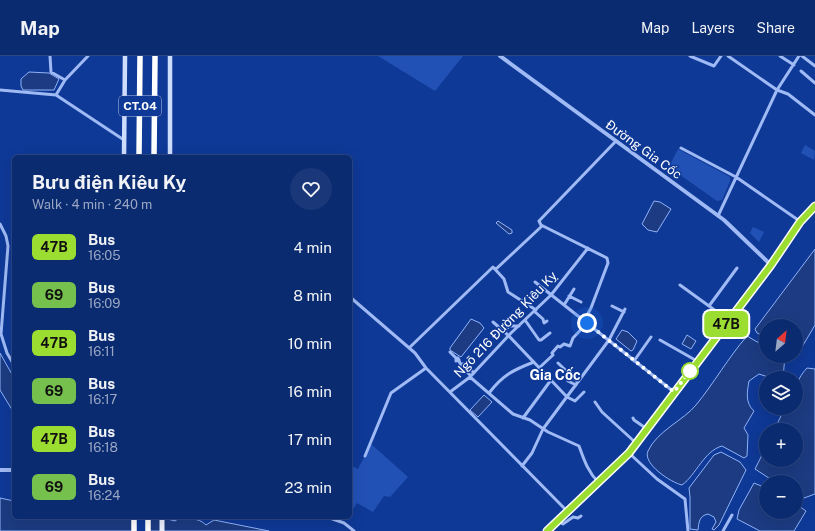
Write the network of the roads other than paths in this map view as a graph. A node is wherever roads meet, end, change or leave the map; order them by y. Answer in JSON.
{"nodes":[{"id":1,"x":50,"y":56,"type":"edge"},
{"id":2,"x":88,"y":56,"type":"edge"},
{"id":3,"x":125,"y":56,"type":"edge"},
{"id":4,"x":139,"y":56,"type":"edge"},
{"id":5,"x":155,"y":56,"type":"edge"},
{"id":6,"x":170,"y":56,"type":"edge"},
{"id":7,"x":500,"y":56,"type":"edge"},
{"id":8,"x":690,"y":56,"type":"edge"},
{"id":9,"x":704,"y":56,"type":"edge"},
{"id":10,"x":721,"y":56,"type":"edge"},
{"id":11,"x":728,"y":56,"type":"edge"},
{"id":12,"x":780,"y":56,"type":"edge"},
{"id":13,"x":801,"y":56,"type":"edge"},
{"id":14,"x":702,"y":61,"type":"junction"},
{"id":15,"x":794,"y":65,"type":"junction"},
{"id":16,"x":815,"y":66,"type":"edge"},
{"id":17,"x":801,"y":71,"type":"dead end"},
{"id":18,"x":65,"y":80,"type":"junction"},
{"id":19,"x":815,"y":83,"type":"edge"},
{"id":20,"x":0,"y":90,"type":"edge"},
{"id":21,"x":777,"y":90,"type":"junction"},
{"id":22,"x":56,"y":95,"type":"junction"},
{"id":23,"x":815,"y":115,"type":"edge"},
{"id":24,"x":124,"y":140,"type":"junction"},
{"id":25,"x":616,"y":141,"type":"junction"},
{"id":26,"x":681,"y":148,"type":"dead end"},
{"id":27,"x":124,"y":155,"type":"edge"},
{"id":28,"x":139,"y":155,"type":"edge"},
{"id":29,"x":154,"y":155,"type":"edge"},
{"id":30,"x":170,"y":155,"type":"edge"},
{"id":31,"x":736,"y":177,"type":"junction"},
{"id":32,"x":815,"y":206,"type":"edge"},
{"id":33,"x":718,"y":216,"type":"junction"},
{"id":34,"x":800,"y":222,"type":"junction"},
{"id":35,"x":0,"y":224,"type":"edge"},
{"id":36,"x":542,"y":226,"type":"junction"},
{"id":37,"x":588,"y":248,"type":"junction"},
{"id":38,"x":771,"y":265,"type":"junction"},
{"id":39,"x":737,"y":268,"type":"dead end"},
{"id":40,"x":496,"y":269,"type":"junction"},
{"id":41,"x":536,"y":282,"type":"dead end"},
{"id":42,"x":680,"y":285,"type":"dead end"},
{"id":43,"x":574,"y":289,"type":"dead end"},
{"id":44,"x":551,"y":295,"type":"junction"},
{"id":45,"x":569,"y":296,"type":"junction"},
{"id":46,"x":352,"y":300,"type":"edge"},
{"id":47,"x":581,"y":302,"type":"dead end"},
{"id":48,"x":564,"y":305,"type":"junction"},
{"id":49,"x":612,"y":306,"type":"dead end"},
{"id":50,"x":709,"y":306,"type":"junction"},
{"id":51,"x":535,"y":311,"type":"junction"},
{"id":52,"x":525,"y":320,"type":"junction"},
{"id":53,"x":728,"y":320,"type":"junction"},
{"id":54,"x":547,"y":321,"type":"dead end"},
{"id":55,"x":493,"y":322,"type":"dead end"},
{"id":56,"x":585,"y":322,"type":"junction"},
{"id":57,"x":519,"y":326,"type":"junction"},
{"id":58,"x":504,"y":332,"type":"junction"},
{"id":59,"x":550,"y":333,"type":"dead end"},
{"id":60,"x":509,"y":336,"type":"junction"},
{"id":61,"x":651,"y":337,"type":"dead end"},
{"id":62,"x":609,"y":340,"type":"junction"},
{"id":63,"x":660,"y":340,"type":"dead end"},
{"id":64,"x":409,"y":348,"type":"junction"},
{"id":65,"x":450,"y":352,"type":"dead end"},
{"id":66,"x":634,"y":360,"type":"junction"},
{"id":67,"x":12,"y":361,"type":"edge"},
{"id":68,"x":697,"y":361,"type":"junction"},
{"id":69,"x":534,"y":362,"type":"junction"},
{"id":70,"x":558,"y":363,"type":"dead end"},
{"id":71,"x":426,"y":368,"type":"junction"},
{"id":72,"x":539,"y":368,"type":"junction"},
{"id":73,"x":472,"y":375,"type":"junction"},
{"id":74,"x":551,"y":380,"type":"junction"},
{"id":75,"x":568,"y":381,"type":"dead end"},
{"id":76,"x":578,"y":382,"type":"junction"},
{"id":77,"x":576,"y":385,"type":"junction"},
{"id":78,"x":450,"y":392,"type":"junction"},
{"id":79,"x":584,"y":392,"type":"dead end"},
{"id":80,"x":674,"y":392,"type":"junction"},
{"id":81,"x":489,"y":393,"type":"junction"},
{"id":82,"x":567,"y":397,"type":"junction"},
{"id":83,"x":596,"y":402,"type":"dead end"},
{"id":84,"x":523,"y":418,"type":"junction"},
{"id":85,"x":633,"y":418,"type":"dead end"},
{"id":86,"x":543,"y":429,"type":"junction"},
{"id":87,"x":647,"y":429,"type":"junction"},
{"id":88,"x":636,"y":443,"type":"junction"},
{"id":89,"x":629,"y":453,"type":"junction"},
{"id":90,"x":365,"y":456,"type":"dead end"},
{"id":91,"x":522,"y":466,"type":"junction"},
{"id":92,"x":0,"y":470,"type":"edge"},
{"id":93,"x":12,"y":470,"type":"edge"},
{"id":94,"x":599,"y":483,"type":"junction"},
{"id":95,"x":567,"y":511,"type":"junction"},
{"id":96,"x":732,"y":515,"type":"dead end"},
{"id":97,"x":581,"y":516,"type":"dead end"},
{"id":98,"x":134,"y":519,"type":"edge"},
{"id":99,"x":148,"y":519,"type":"edge"},
{"id":100,"x":162,"y":519,"type":"edge"},
{"id":101,"x":334,"y":519,"type":"edge"},
{"id":102,"x":557,"y":521,"type":"junction"},
{"id":103,"x":134,"y":531,"type":"edge"},
{"id":104,"x":148,"y":531,"type":"edge"},
{"id":105,"x":162,"y":531,"type":"edge"},
{"id":106,"x":354,"y":531,"type":"edge"},
{"id":107,"x":547,"y":531,"type":"edge"},
{"id":108,"x":688,"y":531,"type":"edge"},
{"id":109,"x":723,"y":531,"type":"edge"}],
"edges":[{"from":1,"to":18,"type":"street"},
{"from":2,"to":18,"type":"street"},
{"from":3,"to":24,"type":"main road"},
{"from":4,"to":28,"type":"highway"},
{"from":5,"to":29,"type":"highway","number":"CT.04"},
{"from":6,"to":30,"type":"main road"},
{"from":7,"to":25,"type":"street","name":"Đường Gia Cốc"},
{"from":8,"to":14,"type":"street"},
{"from":9,"to":14,"type":"street"},
{"from":10,"to":14,"type":"street"},
{"from":11,"to":21,"type":"street"},
{"from":12,"to":15,"type":"street"},
{"from":13,"to":15,"type":"street"},
{"from":13,"to":16,"type":"street"},
{"from":15,"to":21,"type":"street"},
{"from":17,"to":19,"type":"street"},
{"from":18,"to":22,"type":"street"},
{"from":20,"to":22,"type":"street"},
{"from":21,"to":23,"type":"street"},
{"from":21,"to":31,"type":"street"},
{"from":22,"to":24,"type":"street"},
{"from":24,"to":27,"type":"main road"},
{"from":25,"to":33,"type":"street","name":"Đường Gia Cốc"},
{"from":25,"to":36,"type":"street"},
{"from":26,"to":31,"type":"street"},
{"from":31,"to":33,"type":"street"},
{"from":31,"to":34,"type":"street"},
{"from":32,"to":34,"type":"main road"},
{"from":33,"to":38,"type":"street","name":"Đường Gia Cốc"},
{"from":34,"to":38,"type":"main road"},
{"from":35,"to":67,"type":"street"},
{"from":36,"to":37,"type":"street"},
{"from":36,"to":40,"type":"street"},
{"from":37,"to":44,"type":"street","name":"Ngõ 216 Đường Kiêu Kỵ"},
{"from":37,"to":56,"type":"street"},
{"from":38,"to":53,"type":"main road"},
{"from":39,"to":50,"type":"street"},
{"from":40,"to":51,"type":"street"},
{"from":40,"to":64,"type":"street"},
{"from":41,"to":44,"type":"street"},
{"from":42,"to":50,"type":"street"},
{"from":43,"to":45,"type":"street"},
{"from":44,"to":48,"type":"street"},
{"from":44,"to":51,"type":"street","name":"Ngõ 216 Đường Kiêu Kỵ"},
{"from":45,"to":47,"type":"street"},
{"from":45,"to":48,"type":"street"},
{"from":46,"to":64,"type":"street"},
{"from":48,"to":56,"type":"street"},
{"from":49,"to":62,"type":"street"},
{"from":50,"to":53,"type":"street"},
{"from":51,"to":52,"type":"street","name":"Ngõ 216 Đường Kiêu Kỵ"},
{"from":51,"to":54,"type":"street"},
{"from":52,"to":57,"type":"street","name":"Ngõ 216 Đường Kiêu Kỵ"},
{"from":52,"to":59,"type":"street"},
{"from":53,"to":68,"type":"main road"},
{"from":55,"to":58,"type":"street"},
{"from":56,"to":62,"type":"street"},
{"from":56,"to":72,"type":"street"},
{"from":57,"to":58,"type":"street"},
{"from":57,"to":60,"type":"street","name":"Ngõ 216 Đường Kiêu Kỵ"},
{"from":58,"to":60,"type":"street"},
{"from":60,"to":69,"type":"street"},
{"from":60,"to":73,"type":"street","name":"Ngõ 216 Đường Kiêu Kỵ"},
{"from":61,"to":66,"type":"street"},
{"from":62,"to":66,"type":"street"},
{"from":62,"to":76,"type":"street"},
{"from":63,"to":68,"type":"street"},
{"from":64,"to":71,"type":"street"},
{"from":65,"to":73,"type":"street"},
{"from":66,"to":80,"type":"street"},
{"from":68,"to":80,"type":"main road"},
{"from":69,"to":72,"type":"street"},
{"from":69,"to":81,"type":"street"},
{"from":70,"to":76,"type":"street"},
{"from":71,"to":78,"type":"street"},
{"from":71,"to":90,"type":"street"},
{"from":72,"to":74,"type":"street"},
{"from":73,"to":78,"type":"street","name":"Ngõ 216 Đường Kiêu Kỵ"},
{"from":73,"to":81,"type":"street"},
{"from":74,"to":82,"type":"street"},
{"from":74,"to":84,"type":"street"},
{"from":75,"to":77,"type":"street"},
{"from":76,"to":77,"type":"street"},
{"from":77,"to":82,"type":"street"},
{"from":78,"to":91,"type":"street"},
{"from":79,"to":82,"type":"street"},
{"from":80,"to":87,"type":"main road"},
{"from":81,"to":84,"type":"street"},
{"from":82,"to":86,"type":"street"},
{"from":83,"to":88,"type":"street"},
{"from":84,"to":86,"type":"street"},
{"from":85,"to":87,"type":"street"},
{"from":86,"to":91,"type":"street"},
{"from":86,"to":94,"type":"street"},
{"from":87,"to":88,"type":"main road"},
{"from":88,"to":89,"type":"main road"},
{"from":89,"to":94,"type":"main road"},
{"from":89,"to":108,"type":"street"},
{"from":91,"to":95,"type":"street"},
{"from":92,"to":93,"type":"street"},
{"from":94,"to":95,"type":"main road"},
{"from":95,"to":102,"type":"main road"},
{"from":96,"to":109,"type":"street"},
{"from":97,"to":102,"type":"street"},
{"from":98,"to":103,"type":"highway"},
{"from":99,"to":104,"type":"highway"},
{"from":100,"to":105,"type":"main road"},
{"from":101,"to":106,"type":"street"},
{"from":102,"to":107,"type":"main road"}]}
